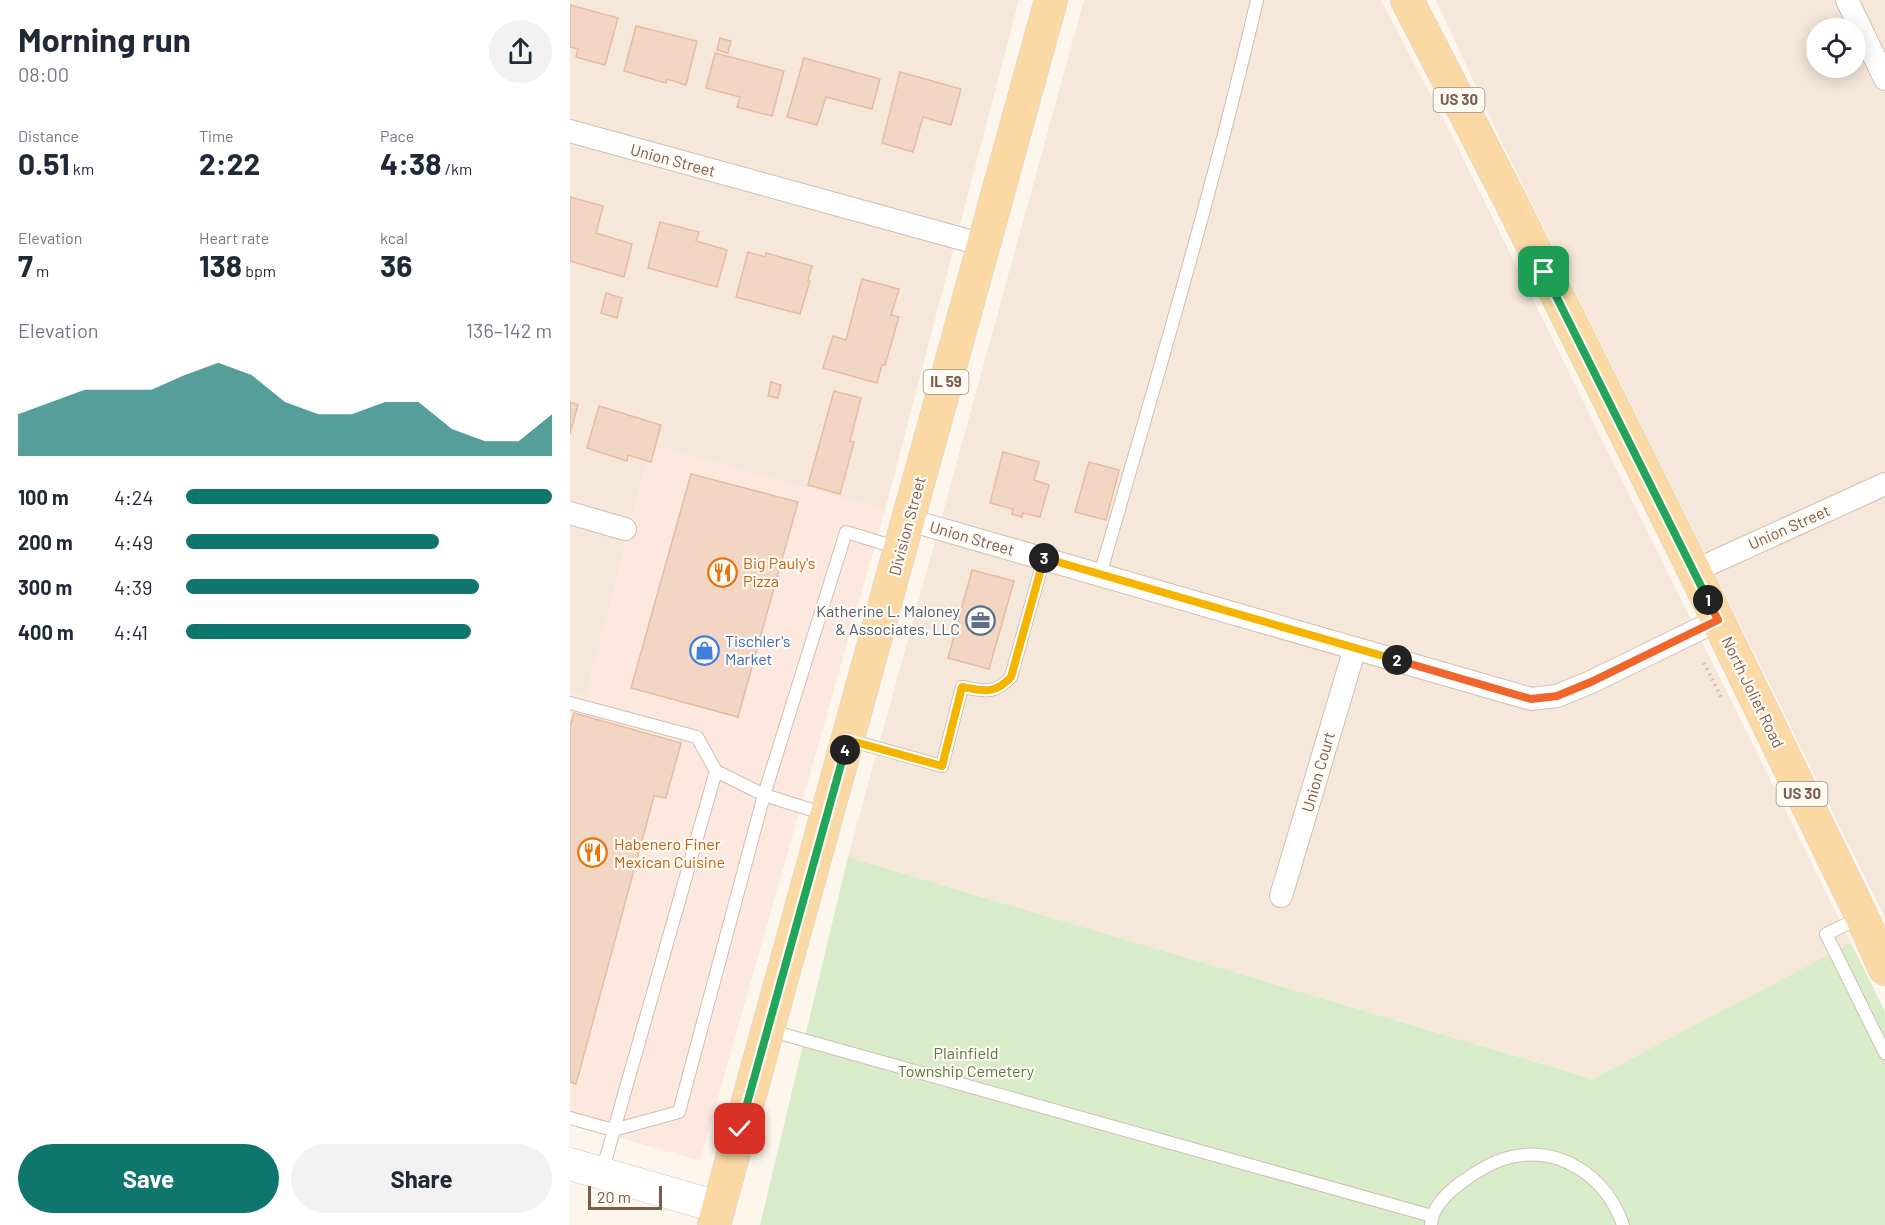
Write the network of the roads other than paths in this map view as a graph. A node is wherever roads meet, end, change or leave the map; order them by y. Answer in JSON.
{"nodes":[{"id":1,"x":1051,"y":0,"type":"edge"},
{"id":2,"x":1257,"y":0,"type":"edge"},
{"id":3,"x":1407,"y":0,"type":"edge"},
{"id":4,"x":1847,"y":0,"type":"edge"},
{"id":5,"x":1885,"y":79,"type":"edge"},
{"id":6,"x":570,"y":131,"type":"edge"},
{"id":7,"x":984,"y":244,"type":"junction"},
{"id":8,"x":1885,"y":484,"type":"edge"},
{"id":9,"x":570,"y":513,"type":"edge"},
{"id":10,"x":625,"y":529,"type":"dead end"},
{"id":11,"x":905,"y":535,"type":"junction"},
{"id":12,"x":1044,"y":558,"type":"junction"},
{"id":13,"x":1694,"y":571,"type":"junction"},
{"id":14,"x":1100,"y":574,"type":"junction"},
{"id":15,"x":1718,"y":620,"type":"junction"},
{"id":16,"x":1355,"y":648,"type":"junction"},
{"id":17,"x":570,"y":703,"type":"edge"},
{"id":18,"x":848,"y":740,"type":"junction"},
{"id":19,"x":716,"y":771,"type":"junction"},
{"id":20,"x":764,"y":795,"type":"junction"},
{"id":21,"x":827,"y":814,"type":"junction"},
{"id":22,"x":1281,"y":896,"type":"dead end"},
{"id":23,"x":1862,"y":917,"type":"junction"},
{"id":24,"x":1885,"y":969,"type":"edge"},
{"id":25,"x":768,"y":1030,"type":"junction"},
{"id":26,"x":1885,"y":1053,"type":"edge"},
{"id":27,"x":570,"y":1118,"type":"edge"},
{"id":28,"x":613,"y":1130,"type":"junction"},
{"id":29,"x":570,"y":1164,"type":"edge"},
{"id":30,"x":601,"y":1173,"type":"junction"},
{"id":31,"x":716,"y":1216,"type":"edge"},
{"id":32,"x":1431,"y":1220,"type":"edge"},
{"id":33,"x":1623,"y":1225,"type":"edge"}],
"edges":[{"from":1,"to":7,"type":"main road","name":"Division Street","number":"IL 59"},
{"from":2,"to":14,"type":"lane"},
{"from":3,"to":13,"type":"main road","name":"North Joliet Road","number":"US 30"},
{"from":4,"to":5,"type":"street"},
{"from":6,"to":7,"type":"street","name":"Union Street"},
{"from":7,"to":11,"type":"main road","name":"Division Street","number":"IL 59"},
{"from":8,"to":13,"type":"street","name":"Union Street"},
{"from":9,"to":10,"type":"street"},
{"from":11,"to":12,"type":"street","name":"Union Street"},
{"from":11,"to":18,"type":"main road","name":"Division Street","number":"IL 59"},
{"from":11,"to":20,"type":"lane"},
{"from":12,"to":14,"type":"street","name":"Union Street"},
{"from":12,"to":18,"type":"lane"},
{"from":13,"to":15,"type":"main road","name":"North Joliet Road","number":"US 30"},
{"from":14,"to":16,"type":"street","name":"Union Street"},
{"from":15,"to":16,"type":"street","name":"Union Street"},
{"from":15,"to":23,"type":"main road","name":"North Joliet Road","number":"US 30"},
{"from":16,"to":22,"type":"street","name":"Union Court"},
{"from":17,"to":19,"type":"lane"},
{"from":18,"to":21,"type":"main road","name":"Division Street","number":"IL 59"},
{"from":19,"to":20,"type":"lane"},
{"from":19,"to":28,"type":"lane"},
{"from":20,"to":21,"type":"lane"},
{"from":20,"to":28,"type":"lane"},
{"from":21,"to":25,"type":"main road","name":"Division Street","number":"IL 59"},
{"from":23,"to":24,"type":"main road","name":"North Joliet Road","number":"US 30"},
{"from":23,"to":26,"type":"lane"},
{"from":25,"to":31,"type":"main road","name":"Division Street","number":"IL 59"},
{"from":25,"to":32,"type":"lane"},
{"from":27,"to":28,"type":"lane"},
{"from":28,"to":30,"type":"lane"},
{"from":29,"to":30,"type":"street"},
{"from":30,"to":31,"type":"street"},
{"from":32,"to":33,"type":"lane"}]}
